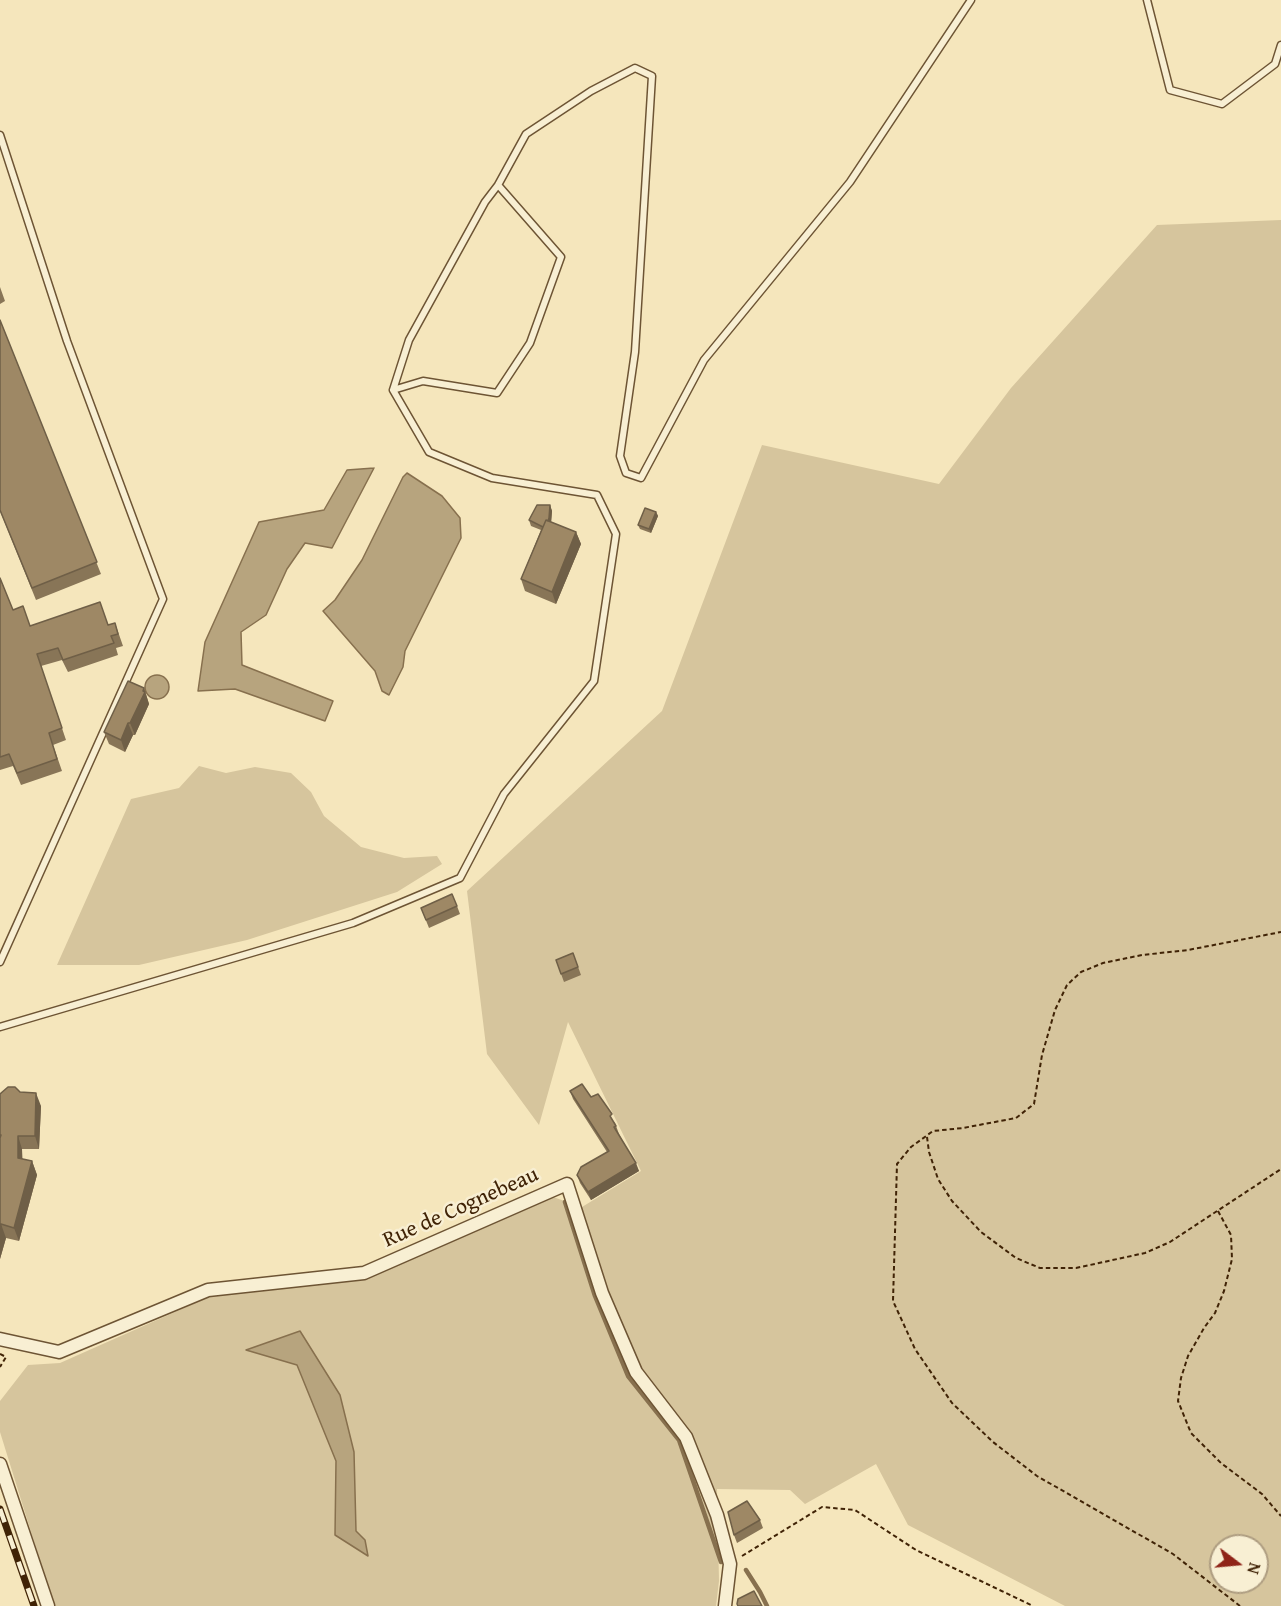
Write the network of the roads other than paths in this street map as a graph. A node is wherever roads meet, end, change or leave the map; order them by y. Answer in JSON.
{"nodes":[{"id":1,"x":970,"y":0,"type":"edge"},
{"id":2,"x":1147,"y":0,"type":"edge"},
{"id":3,"x":1281,"y":45,"type":"edge"},
{"id":4,"x":0,"y":135,"type":"edge"},
{"id":5,"x":498,"y":185,"type":"junction"},
{"id":6,"x":393,"y":390,"type":"junction"},
{"id":7,"x":0,"y":962,"type":"edge"},
{"id":8,"x":0,"y":1028,"type":"edge"},
{"id":9,"x":0,"y":1340,"type":"edge"},
{"id":10,"x":0,"y":1464,"type":"edge"},
{"id":11,"x":48,"y":1606,"type":"edge"},
{"id":12,"x":725,"y":1606,"type":"edge"}],
"edges":[{"from":1,"to":5,"type":"lane"},
{"from":2,"to":3,"type":"lane"},
{"from":4,"to":7,"type":"lane"},
{"from":5,"to":6,"type":"lane"},
{"from":5,"to":6,"type":"lane"},
{"from":6,"to":8,"type":"lane"},
{"from":9,"to":12,"type":"street","name":"Rue de Cognebeau"},
{"from":10,"to":11,"type":"street"}]}
